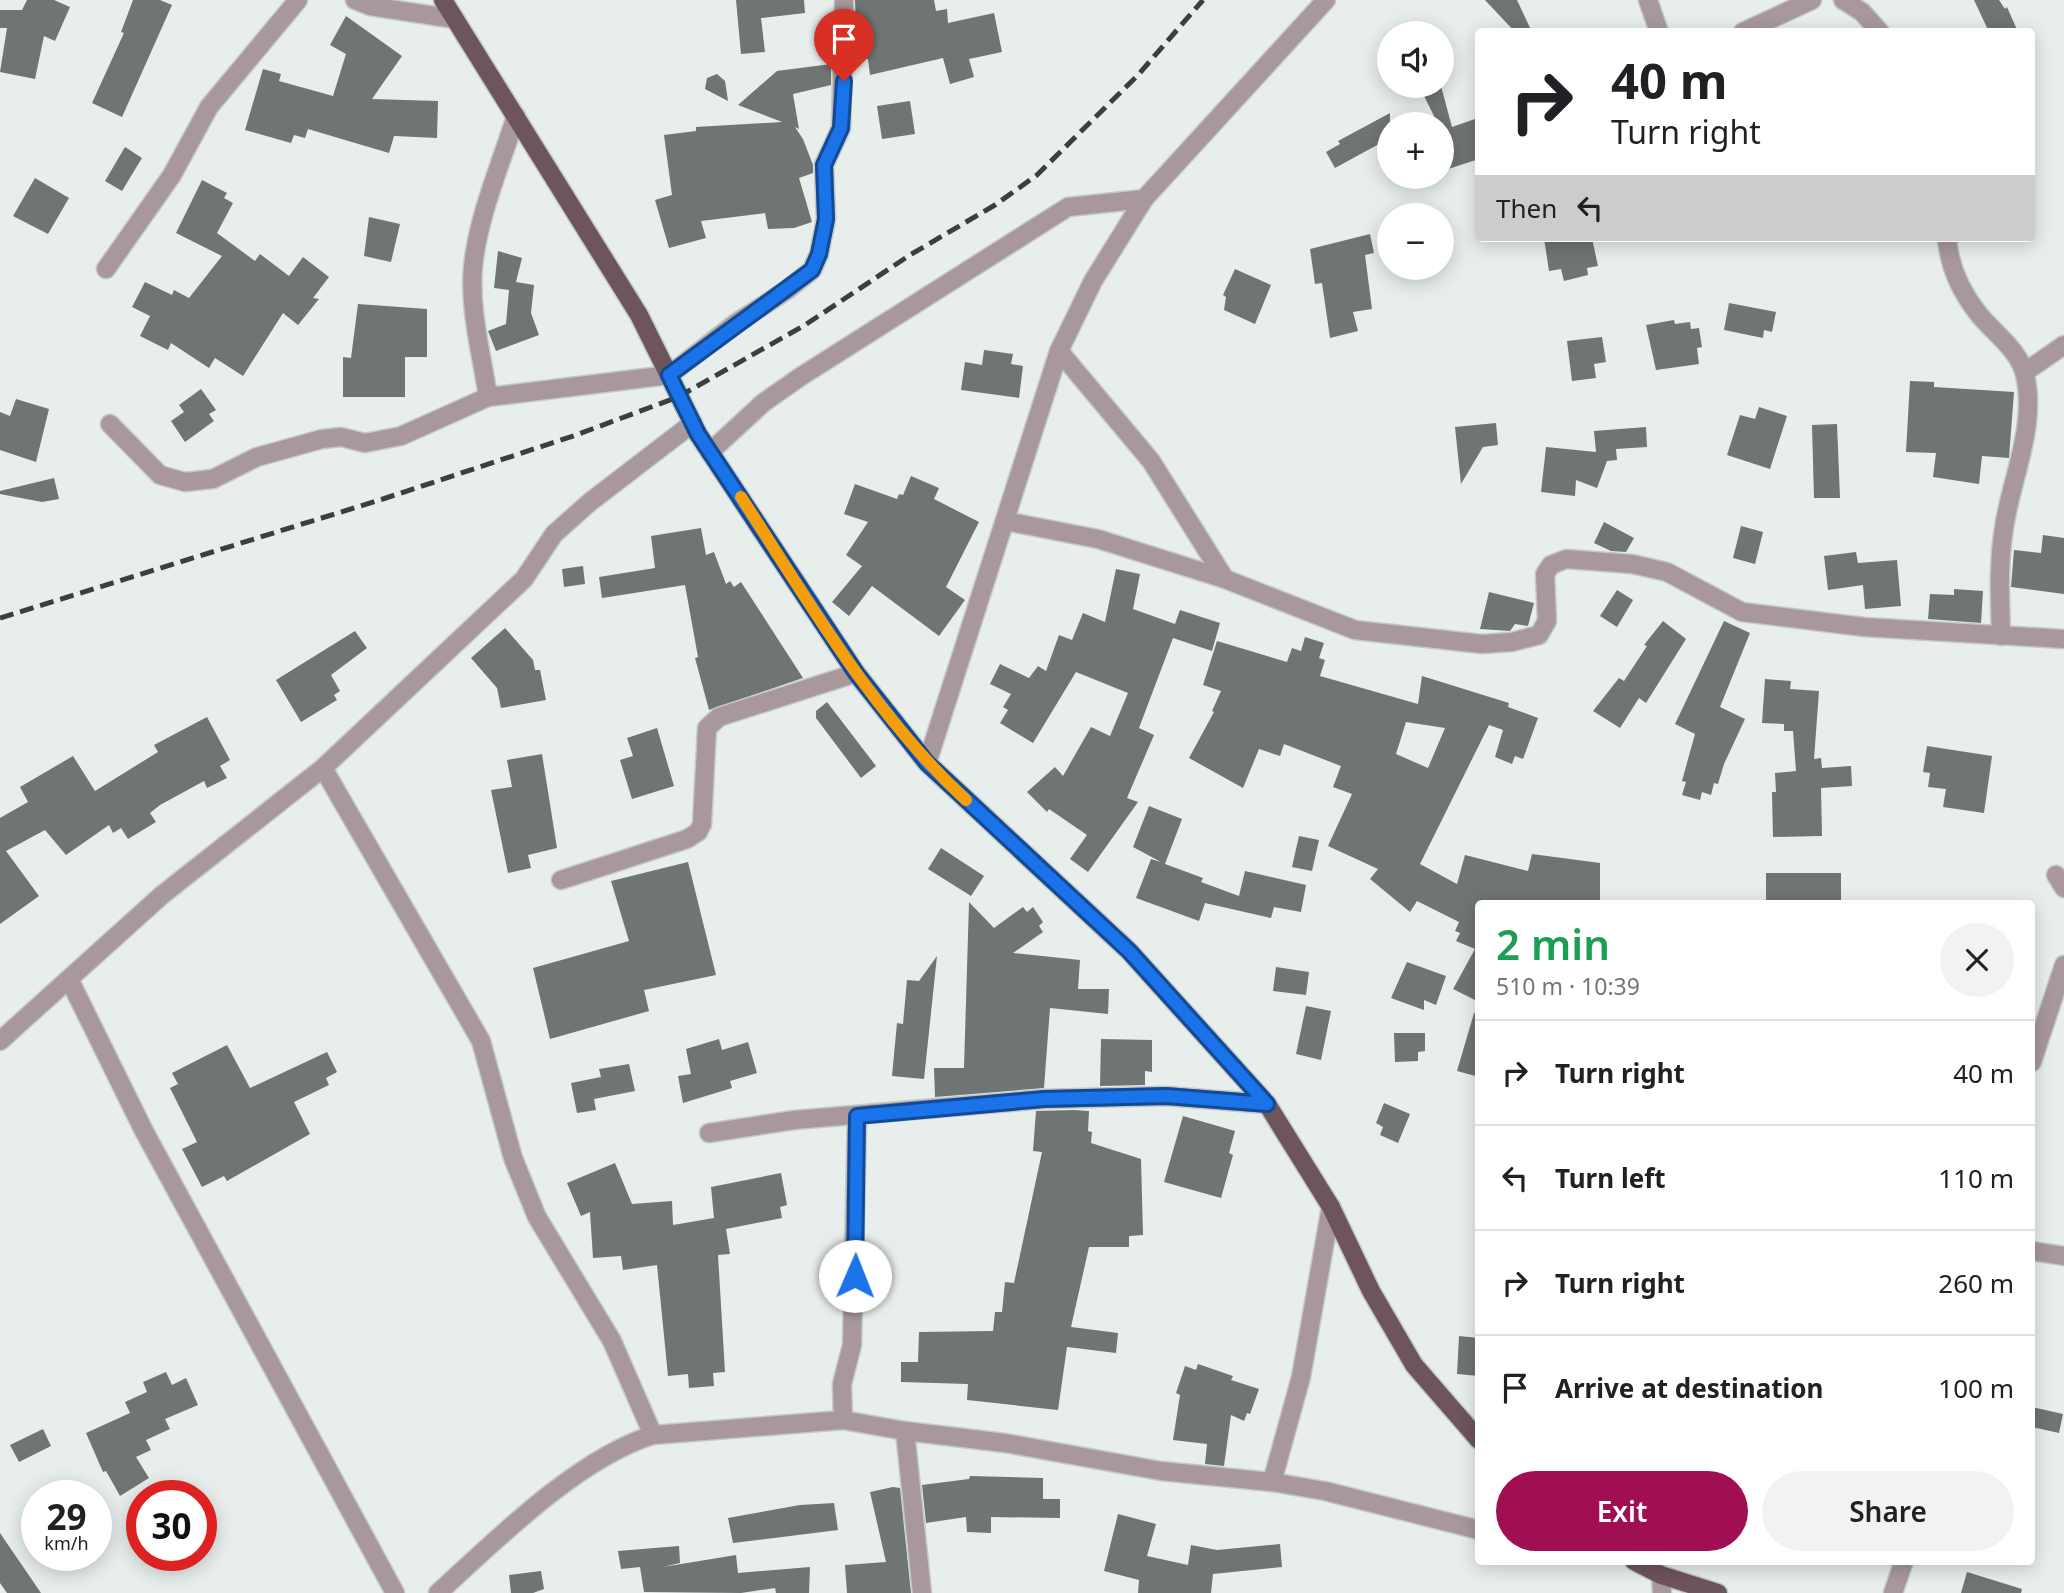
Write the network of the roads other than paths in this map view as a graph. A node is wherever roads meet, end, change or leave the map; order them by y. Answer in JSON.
{"nodes":[{"id":1,"x":298,"y":0,"type":"edge"},
{"id":2,"x":355,"y":0,"type":"edge"},
{"id":3,"x":443,"y":0,"type":"edge"},
{"id":4,"x":844,"y":0,"type":"edge"},
{"id":5,"x":1326,"y":0,"type":"edge"},
{"id":6,"x":1648,"y":0,"type":"edge"},
{"id":7,"x":1812,"y":0,"type":"edge"},
{"id":8,"x":1843,"y":0,"type":"edge"},
{"id":9,"x":455,"y":19,"type":"junction"},
{"id":10,"x":1658,"y":28,"type":"edge"},
{"id":11,"x":1752,"y":28,"type":"edge"},
{"id":12,"x":1876,"y":28,"type":"edge"},
{"id":13,"x":516,"y":116,"type":"junction"},
{"id":14,"x":1144,"y":199,"type":"junction"},
{"id":15,"x":1948,"y":242,"type":"edge"},
{"id":16,"x":106,"y":269,"type":"dead end"},
{"id":17,"x":2064,"y":345,"type":"edge"},
{"id":18,"x":1059,"y":351,"type":"junction"},
{"id":19,"x":2025,"y":372,"type":"junction"},
{"id":20,"x":669,"y":375,"type":"junction"},
{"id":21,"x":488,"y":397,"type":"junction"},
{"id":22,"x":110,"y":424,"type":"dead end"},
{"id":23,"x":693,"y":424,"type":"junction"},
{"id":24,"x":710,"y":452,"type":"junction"},
{"id":25,"x":1005,"y":521,"type":"junction"},
{"id":26,"x":1225,"y":579,"type":"junction"},
{"id":27,"x":2001,"y":636,"type":"junction"},
{"id":28,"x":2064,"y":639,"type":"edge"},
{"id":29,"x":856,"y":673,"type":"junction"},
{"id":30,"x":927,"y":763,"type":"junction"},
{"id":31,"x":323,"y":768,"type":"junction"},
{"id":32,"x":561,"y":880,"type":"dead end"},
{"id":33,"x":2064,"y":965,"type":"edge"},
{"id":34,"x":70,"y":981,"type":"junction"},
{"id":35,"x":0,"y":1041,"type":"edge"},
{"id":36,"x":2035,"y":1053,"type":"edge"},
{"id":37,"x":1267,"y":1104,"type":"junction"},
{"id":38,"x":857,"y":1116,"type":"junction"},
{"id":39,"x":709,"y":1133,"type":"dead end"},
{"id":40,"x":1331,"y":1207,"type":"junction"},
{"id":41,"x":2035,"y":1251,"type":"edge"},
{"id":42,"x":2064,"y":1256,"type":"edge"},
{"id":43,"x":843,"y":1420,"type":"junction"},
{"id":44,"x":905,"y":1431,"type":"junction"},
{"id":45,"x":653,"y":1435,"type":"junction"},
{"id":46,"x":1475,"y":1435,"type":"edge"},
{"id":47,"x":1272,"y":1482,"type":"junction"},
{"id":48,"x":1475,"y":1529,"type":"edge"},
{"id":49,"x":1639,"y":1565,"type":"edge"},
{"id":50,"x":1903,"y":1565,"type":"edge"},
{"id":51,"x":1661,"y":1584,"type":"edge"},
{"id":52,"x":395,"y":1593,"type":"edge"},
{"id":53,"x":438,"y":1593,"type":"edge"},
{"id":54,"x":922,"y":1593,"type":"edge"},
{"id":55,"x":1718,"y":1593,"type":"edge"},
{"id":56,"x":1893,"y":1593,"type":"edge"}],
"edges":[{"from":1,"to":16,"type":"street"},
{"from":2,"to":9,"type":"street"},
{"from":3,"to":9,"type":"main road"},
{"from":4,"to":20,"type":"street"},
{"from":5,"to":14,"type":"street"},
{"from":6,"to":10,"type":"street"},
{"from":7,"to":11,"type":"street"},
{"from":8,"to":12,"type":"street"},
{"from":9,"to":13,"type":"main road"},
{"from":13,"to":20,"type":"main road"},
{"from":13,"to":21,"type":"street"},
{"from":14,"to":18,"type":"street"},
{"from":14,"to":24,"type":"street"},
{"from":15,"to":19,"type":"street"},
{"from":17,"to":19,"type":"street"},
{"from":18,"to":25,"type":"street"},
{"from":18,"to":26,"type":"street"},
{"from":19,"to":27,"type":"street"},
{"from":20,"to":21,"type":"street"},
{"from":20,"to":23,"type":"main road"},
{"from":21,"to":22,"type":"street"},
{"from":23,"to":24,"type":"main road"},
{"from":23,"to":31,"type":"street"},
{"from":24,"to":29,"type":"main road"},
{"from":25,"to":26,"type":"street"},
{"from":25,"to":30,"type":"street"},
{"from":26,"to":27,"type":"street"},
{"from":27,"to":28,"type":"street"},
{"from":29,"to":30,"type":"main road"},
{"from":29,"to":32,"type":"street"},
{"from":30,"to":37,"type":"main road"},
{"from":31,"to":34,"type":"street"},
{"from":31,"to":45,"type":"street"},
{"from":33,"to":36,"type":"street"},
{"from":34,"to":35,"type":"street"},
{"from":34,"to":52,"type":"street"},
{"from":37,"to":38,"type":"street"},
{"from":37,"to":40,"type":"main road"},
{"from":38,"to":39,"type":"street"},
{"from":38,"to":43,"type":"street"},
{"from":40,"to":46,"type":"main road"},
{"from":40,"to":47,"type":"street"},
{"from":41,"to":42,"type":"street"},
{"from":43,"to":44,"type":"street"},
{"from":43,"to":45,"type":"street"},
{"from":44,"to":47,"type":"street"},
{"from":44,"to":54,"type":"street"},
{"from":45,"to":53,"type":"street"},
{"from":47,"to":48,"type":"street"},
{"from":49,"to":51,"type":"main road"},
{"from":50,"to":56,"type":"street"},
{"from":51,"to":55,"type":"main road"}]}
